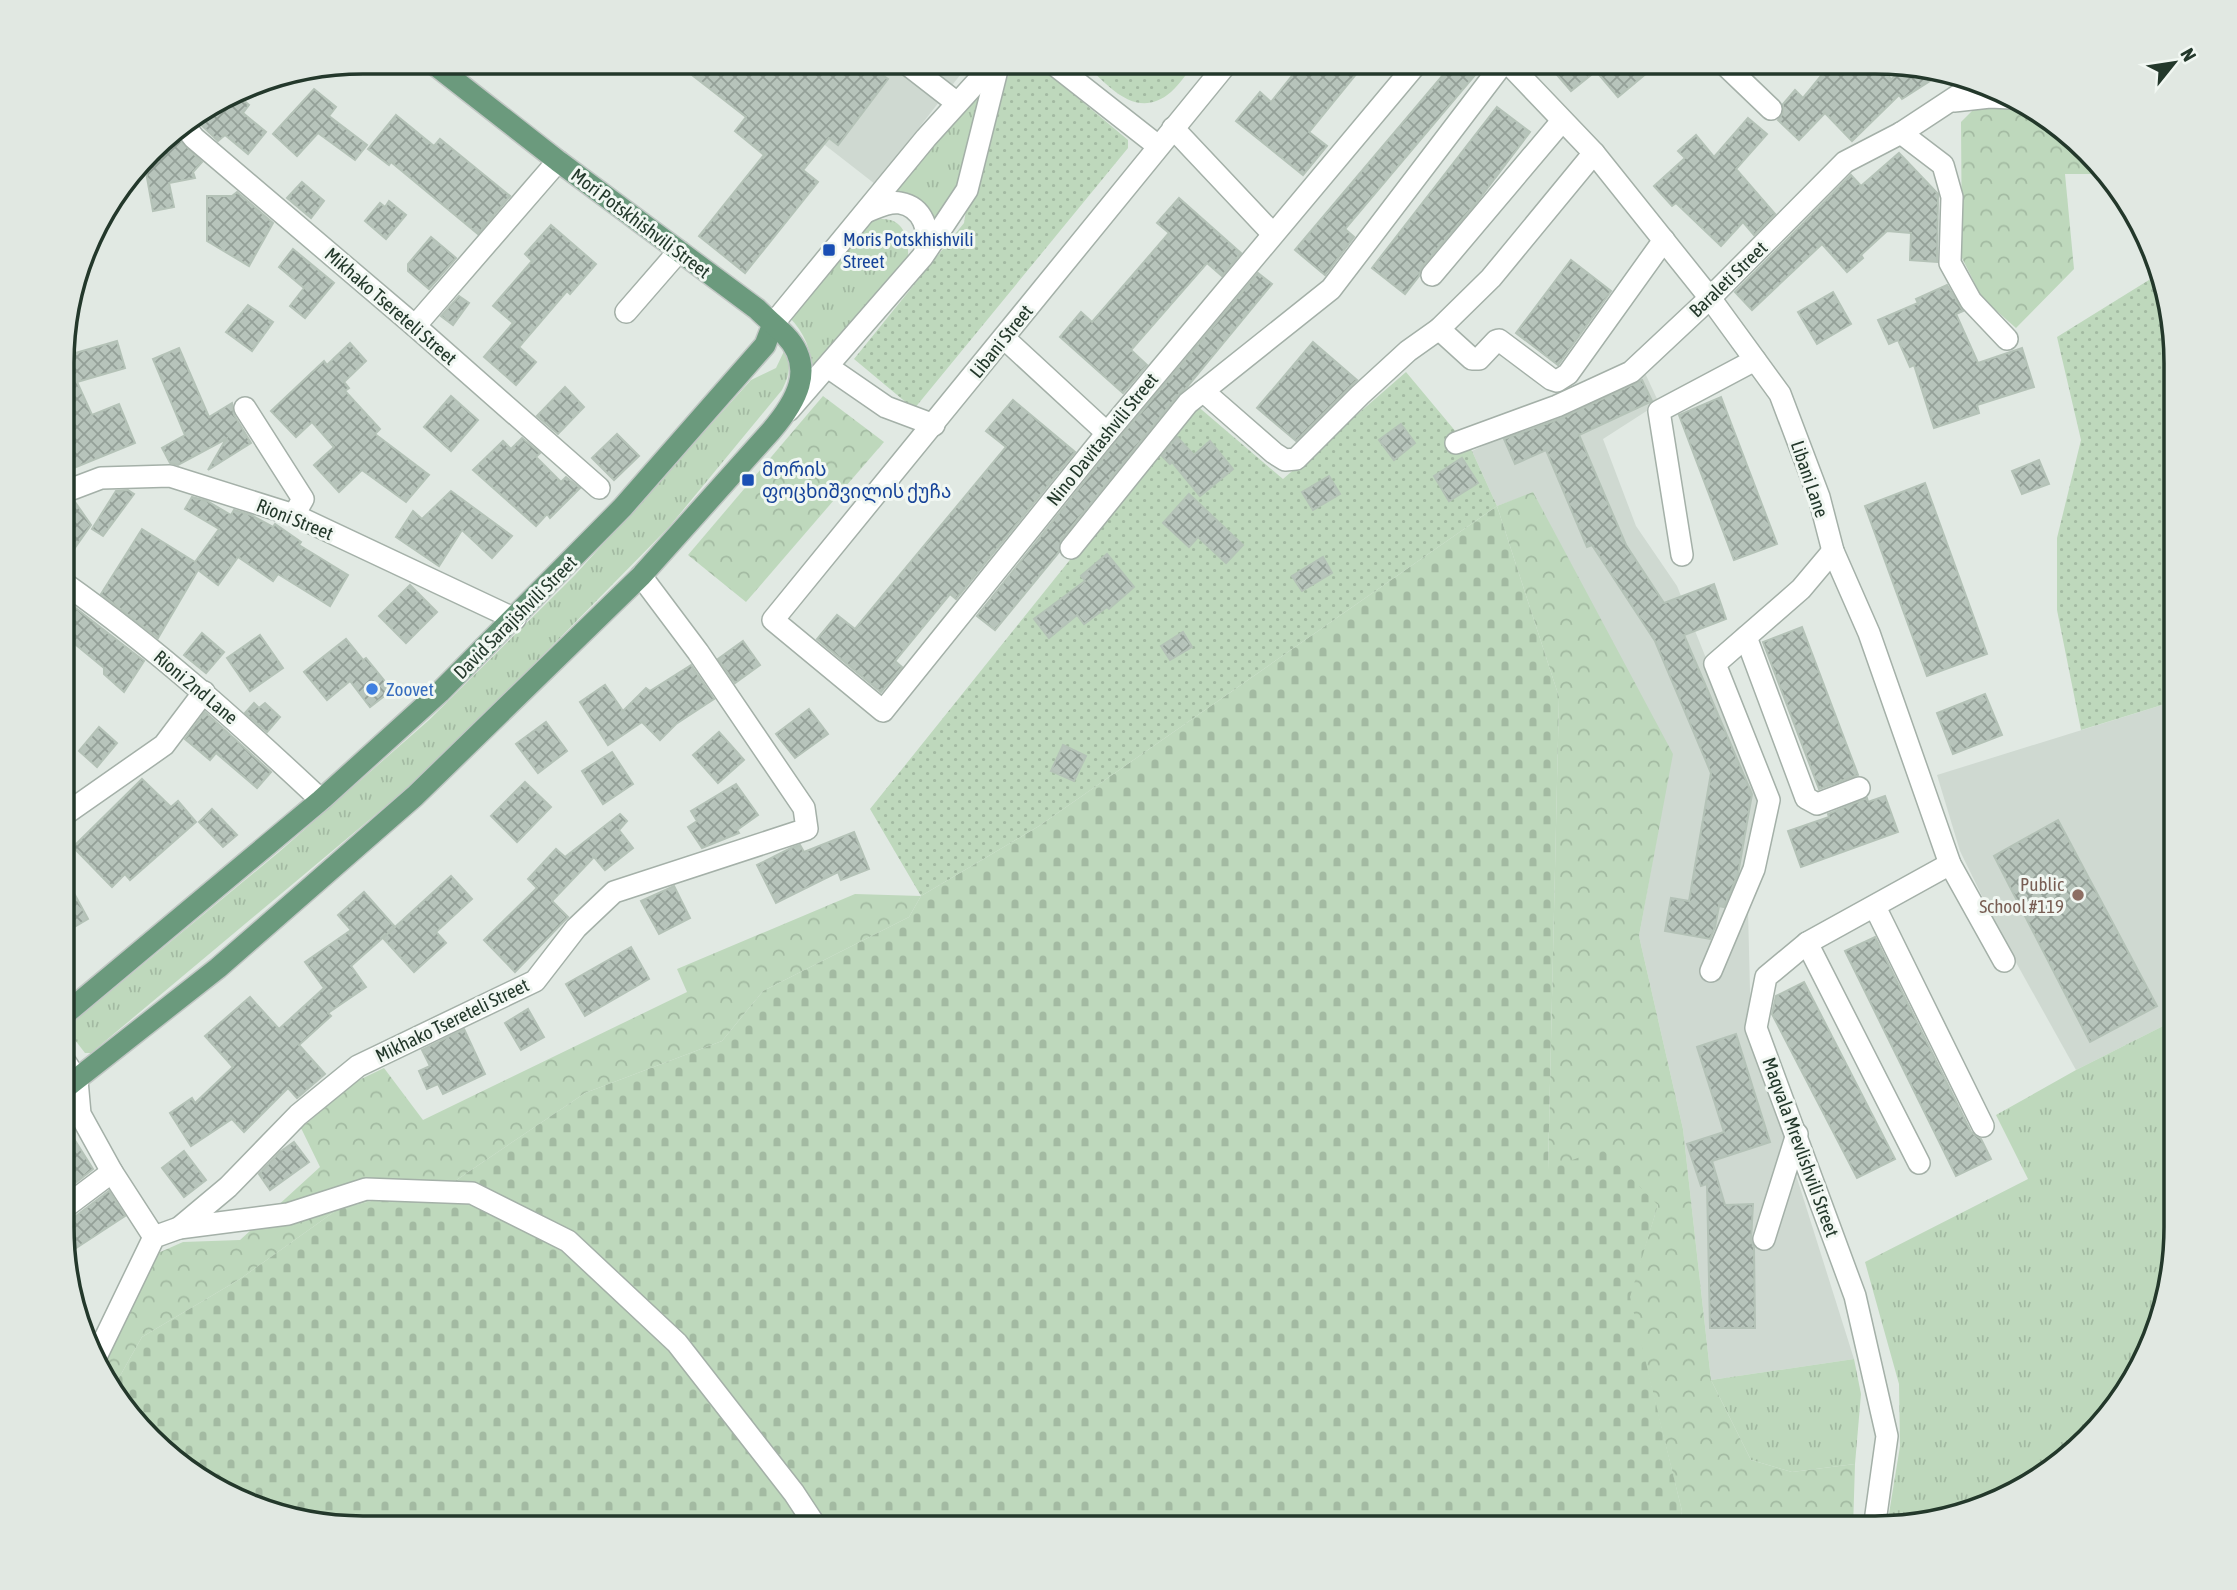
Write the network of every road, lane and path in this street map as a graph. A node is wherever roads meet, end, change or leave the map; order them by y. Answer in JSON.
{"nodes":[{"id":1,"x":447,"y":74,"type":"edge"},
{"id":2,"x":920,"y":74,"type":"edge"},
{"id":3,"x":985,"y":74,"type":"edge"},
{"id":4,"x":994,"y":74,"type":"edge"},
{"id":5,"x":1066,"y":74,"type":"edge"},
{"id":6,"x":1218,"y":74,"type":"edge"},
{"id":7,"x":1408,"y":74,"type":"edge"},
{"id":8,"x":1496,"y":74,"type":"edge"},
{"id":9,"x":1517,"y":74,"type":"edge"},
{"id":10,"x":1734,"y":74,"type":"edge"},
{"id":11,"x":1968,"y":89,"type":"edge"},
{"id":12,"x":1990,"y":97,"type":"edge"},
{"id":13,"x":1948,"y":102,"type":"junction"},
{"id":14,"x":957,"y":103,"type":"junction"},
{"id":15,"x":1770,"y":109,"type":"dead end"},
{"id":16,"x":1562,"y":121,"type":"junction"},
{"id":17,"x":1173,"y":128,"type":"junction"},
{"id":18,"x":189,"y":131,"type":"edge"},
{"id":19,"x":1901,"y":134,"type":"junction"},
{"id":20,"x":1158,"y":146,"type":"junction"},
{"id":21,"x":1594,"y":153,"type":"junction"},
{"id":22,"x":558,"y":161,"type":"junction"},
{"id":23,"x":868,"y":211,"type":"junction"},
{"id":24,"x":1272,"y":233,"type":"junction"},
{"id":25,"x":1664,"y":240,"type":"junction"},
{"id":26,"x":679,"y":251,"type":"junction"},
{"id":27,"x":923,"y":256,"type":"junction"},
{"id":28,"x":1432,"y":275,"type":"dead end"},
{"id":29,"x":1710,"y":298,"type":"junction"},
{"id":30,"x":626,"y":312,"type":"dead end"},
{"id":31,"x":773,"y":324,"type":"junction"},
{"id":32,"x":415,"y":326,"type":"junction"},
{"id":33,"x":1439,"y":328,"type":"junction"},
{"id":34,"x":1004,"y":338,"type":"junction"},
{"id":35,"x":2007,"y":339,"type":"dead end"},
{"id":36,"x":1755,"y":360,"type":"junction"},
{"id":37,"x":828,"y":367,"type":"junction"},
{"id":38,"x":1203,"y":391,"type":"junction"},
{"id":39,"x":245,"y":408,"type":"dead end"},
{"id":40,"x":788,"y":412,"type":"junction"},
{"id":41,"x":934,"y":425,"type":"junction"},
{"id":42,"x":1107,"y":433,"type":"junction"},
{"id":43,"x":1456,"y":443,"type":"dead end"},
{"id":44,"x":74,"y":488,"type":"edge"},
{"id":45,"x":599,"y":488,"type":"dead end"},
{"id":46,"x":294,"y":516,"type":"junction"},
{"id":47,"x":1071,"y":548,"type":"dead end"},
{"id":48,"x":1833,"y":551,"type":"junction"},
{"id":49,"x":1682,"y":555,"type":"dead end"},
{"id":50,"x":641,"y":576,"type":"junction"},
{"id":51,"x":74,"y":590,"type":"edge"},
{"id":52,"x":515,"y":619,"type":"junction"},
{"id":53,"x":773,"y":620,"type":"joint"},
{"id":54,"x":1746,"y":636,"type":"junction"},
{"id":55,"x":204,"y":692,"type":"junction"},
{"id":56,"x":1859,"y":788,"type":"dead end"},
{"id":57,"x":321,"y":800,"type":"junction"},
{"id":58,"x":74,"y":808,"type":"edge"},
{"id":59,"x":1950,"y":864,"type":"junction"},
{"id":60,"x":1875,"y":908,"type":"junction"},
{"id":61,"x":1807,"y":943,"type":"junction"},
{"id":62,"x":2004,"y":961,"type":"dead end"},
{"id":63,"x":1712,"y":971,"type":"dead end"},
{"id":64,"x":74,"y":1007,"type":"edge"},
{"id":65,"x":74,"y":1081,"type":"edge"},
{"id":66,"x":74,"y":1096,"type":"edge"},
{"id":67,"x":1983,"y":1126,"type":"dead end"},
{"id":68,"x":1797,"y":1134,"type":"junction"},
{"id":69,"x":1919,"y":1163,"type":"dead end"},
{"id":70,"x":112,"y":1172,"type":"junction"},
{"id":71,"x":74,"y":1200,"type":"edge"},
{"id":72,"x":179,"y":1228,"type":"junction"},
{"id":73,"x":154,"y":1237,"type":"junction"},
{"id":74,"x":1764,"y":1239,"type":"dead end"},
{"id":75,"x":100,"y":1349,"type":"edge"},
{"id":76,"x":809,"y":1516,"type":"edge"},
{"id":77,"x":1876,"y":1516,"type":"edge"}],
"edges":[{"from":1,"to":22,"type":"main road","name":"Mori Potskhishvili Street"},
{"from":2,"to":14,"type":"street"},
{"from":3,"to":14,"type":"street"},
{"from":4,"to":27,"type":"street"},
{"from":5,"to":20,"type":"street"},
{"from":6,"to":17,"type":"street","name":"Libani Street"},
{"from":7,"to":24,"type":"street","name":"Nino Davitashvili Street"},
{"from":8,"to":38,"type":"street"},
{"from":9,"to":16,"type":"street","name":"Libani Lane"},
{"from":10,"to":15,"type":"street"},
{"from":11,"to":13,"type":"street","name":"Baraleti Street"},
{"from":12,"to":13,"type":"street"},
{"from":13,"to":19,"type":"street","name":"Baraleti Street"},
{"from":14,"to":23,"type":"street"},
{"from":16,"to":21,"type":"street","name":"Libani Lane"},
{"from":16,"to":28,"type":"street"},
{"from":17,"to":20,"type":"street","name":"Libani Street"},
{"from":17,"to":24,"type":"street"},
{"from":18,"to":32,"type":"street","name":"Mikhako Tsereteli Street"},
{"from":19,"to":29,"type":"street","name":"Baraleti Street"},
{"from":19,"to":35,"type":"street"},
{"from":20,"to":34,"type":"street","name":"Libani Street"},
{"from":21,"to":25,"type":"street","name":"Libani Lane"},
{"from":21,"to":33,"type":"street"},
{"from":22,"to":26,"type":"main road","name":"Mori Potskhishvili Street"},
{"from":22,"to":32,"type":"street"},
{"from":23,"to":27,"type":"street"},
{"from":23,"to":31,"type":"street"},
{"from":24,"to":42,"type":"street","name":"Nino Davitashvili Street"},
{"from":25,"to":29,"type":"street","name":"Libani Lane"},
{"from":25,"to":33,"type":"street"},
{"from":26,"to":30,"type":"street"},
{"from":26,"to":31,"type":"main road","name":"Mori Potskhishvili Street"},
{"from":27,"to":37,"type":"street"},
{"from":29,"to":36,"type":"street","name":"Libani Lane"},
{"from":29,"to":43,"type":"street","name":"Baraleti Street"},
{"from":31,"to":40,"type":"main road","name":"Mori Potskhishvili Street"},
{"from":31,"to":52,"type":"main road","name":"David Sarajishvili Street"},
{"from":32,"to":45,"type":"street","name":"Mikhako Tsereteli Street"},
{"from":33,"to":38,"type":"street"},
{"from":34,"to":41,"type":"street","name":"Libani Street"},
{"from":34,"to":42,"type":"street"},
{"from":36,"to":48,"type":"street","name":"Libani Lane"},
{"from":36,"to":49,"type":"street"},
{"from":37,"to":40,"type":"street"},
{"from":37,"to":41,"type":"street"},
{"from":38,"to":47,"type":"street"},
{"from":39,"to":46,"type":"street"},
{"from":40,"to":50,"type":"main road"},
{"from":41,"to":53,"type":"street","name":"Libani Street"},
{"from":42,"to":53,"type":"street","name":"Nino Davitashvili Street"},
{"from":44,"to":46,"type":"street","name":"Rioni Street"},
{"from":46,"to":52,"type":"street","name":"Rioni Street"},
{"from":48,"to":54,"type":"street"},
{"from":48,"to":59,"type":"street","name":"Libani Lane"},
{"from":50,"to":65,"type":"main road"},
{"from":50,"to":72,"type":"street","name":"Mikhako Tsereteli Street"},
{"from":51,"to":55,"type":"street","name":"Rioni 2nd Lane"},
{"from":52,"to":57,"type":"main road","name":"David Sarajishvili Street"},
{"from":54,"to":56,"type":"street"},
{"from":54,"to":63,"type":"street"},
{"from":55,"to":57,"type":"street","name":"Rioni 2nd Lane"},
{"from":55,"to":58,"type":"street"},
{"from":57,"to":64,"type":"main road","name":"David Sarajishvili Street"},
{"from":59,"to":60,"type":"street","name":"Maqvala Mrevlishvili Street"},
{"from":59,"to":62,"type":"street","name":"Libani Lane"},
{"from":60,"to":61,"type":"street","name":"Maqvala Mrevlishvili Street"},
{"from":60,"to":67,"type":"street"},
{"from":61,"to":68,"type":"street","name":"Maqvala Mrevlishvili Street"},
{"from":61,"to":69,"type":"street"},
{"from":66,"to":70,"type":"street"},
{"from":68,"to":74,"type":"street"},
{"from":68,"to":77,"type":"street","name":"Maqvala Mrevlishvili Street"},
{"from":70,"to":71,"type":"street"},
{"from":70,"to":73,"type":"street"},
{"from":72,"to":73,"type":"street","name":"Mikhako Tsereteli Street"},
{"from":72,"to":76,"type":"street"},
{"from":73,"to":75,"type":"street"}]}
